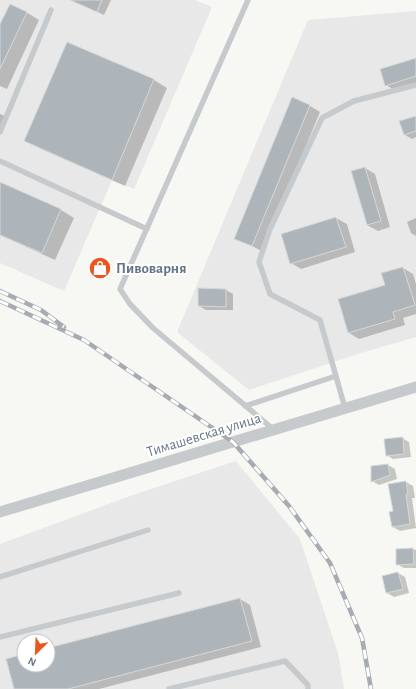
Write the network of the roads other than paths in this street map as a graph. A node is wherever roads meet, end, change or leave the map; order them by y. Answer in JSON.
{"nodes":[{"id":1,"x":248,"y":0,"type":"edge"},
{"id":2,"x":51,"y":10,"type":"dead end"},
{"id":3,"x":416,"y":86,"type":"edge"},
{"id":4,"x":0,"y":132,"type":"edge"},
{"id":5,"x":0,"y":161,"type":"edge"},
{"id":6,"x":147,"y":229,"type":"junction"},
{"id":7,"x":336,"y":376,"type":"junction"},
{"id":8,"x":416,"y":387,"type":"edge"},
{"id":9,"x":245,"y":406,"type":"junction"},
{"id":10,"x":345,"y":408,"type":"junction"},
{"id":11,"x":273,"y":429,"type":"junction"},
{"id":12,"x":0,"y":512,"type":"edge"},
{"id":13,"x":148,"y":530,"type":"dead end"},
{"id":14,"x":0,"y":577,"type":"edge"},
{"id":15,"x":179,"y":593,"type":"dead end"},
{"id":16,"x":0,"y":637,"type":"edge"},
{"id":17,"x":169,"y":689,"type":"edge"},
{"id":18,"x":308,"y":689,"type":"edge"}],
"edges":[{"from":1,"to":6,"type":"lane"},
{"from":2,"to":4,"type":"lane"},
{"from":3,"to":7,"type":"lane"},
{"from":5,"to":6,"type":"lane"},
{"from":6,"to":9,"type":"lane"},
{"from":7,"to":9,"type":"lane"},
{"from":7,"to":10,"type":"lane"},
{"from":8,"to":10,"type":"street","name":"Тимашевская улица"},
{"from":9,"to":11,"type":"lane"},
{"from":10,"to":11,"type":"street","name":"Тимашевская улица"},
{"from":11,"to":12,"type":"street","name":"Тимашевская улица"},
{"from":13,"to":14,"type":"lane"},
{"from":15,"to":16,"type":"lane"},
{"from":17,"to":18,"type":"lane"}]}
